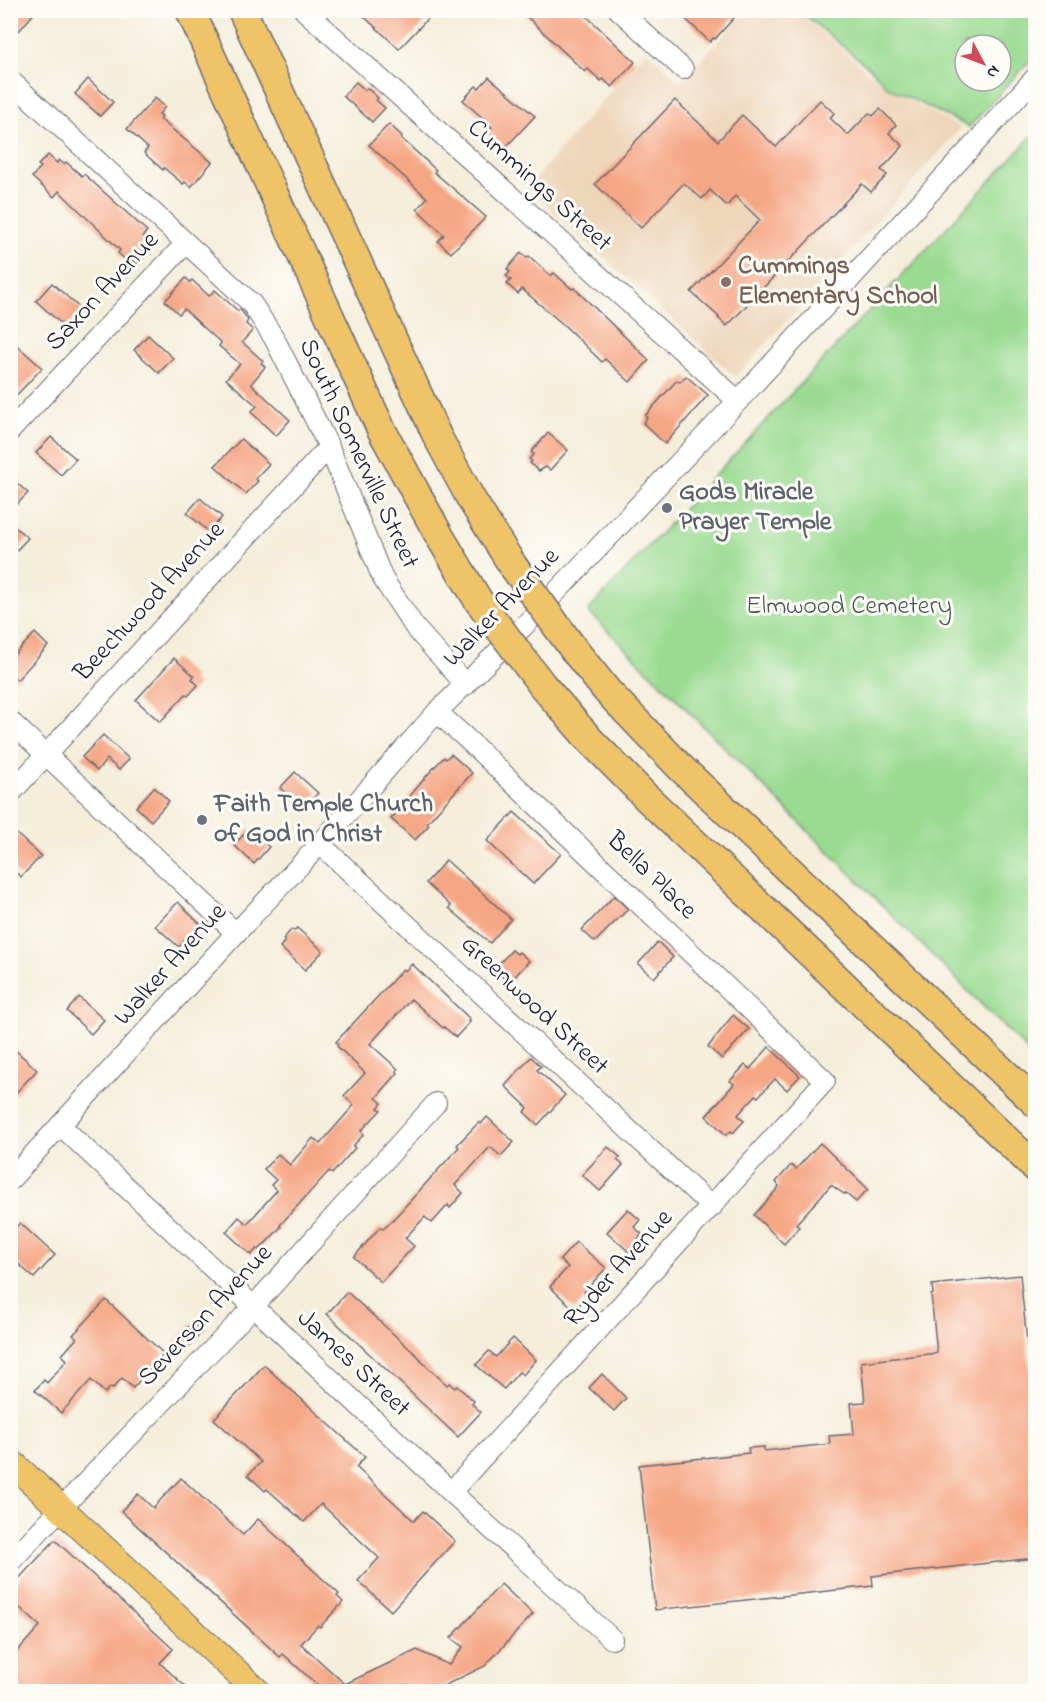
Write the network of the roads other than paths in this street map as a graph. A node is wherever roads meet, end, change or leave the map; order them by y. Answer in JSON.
{"nodes":[{"id":1,"x":190,"y":10,"type":"edge"},
{"id":2,"x":242,"y":10,"type":"edge"},
{"id":3,"x":304,"y":10,"type":"edge"},
{"id":4,"x":619,"y":10,"type":"edge"},
{"id":5,"x":683,"y":69,"type":"dead end"},
{"id":6,"x":1035,"y":77,"type":"edge"},
{"id":7,"x":10,"y":80,"type":"edge"},
{"id":8,"x":186,"y":243,"type":"junction"},
{"id":9,"x":738,"y":401,"type":"junction"},
{"id":10,"x":10,"y":431,"type":"edge"},
{"id":11,"x":329,"y":447,"type":"junction"},
{"id":12,"x":466,"y":685,"type":"junction"},
{"id":13,"x":437,"y":712,"type":"junction"},
{"id":14,"x":10,"y":721,"type":"edge"},
{"id":15,"x":46,"y":755,"type":"junction"},
{"id":16,"x":10,"y":794,"type":"edge"},
{"id":17,"x":320,"y":844,"type":"junction"},
{"id":18,"x":236,"y":933,"type":"junction"},
{"id":19,"x":825,"y":1081,"type":"joint"},
{"id":20,"x":436,"y":1103,"type":"dead end"},
{"id":21,"x":1035,"y":1103,"type":"edge"},
{"id":22,"x":60,"y":1126,"type":"junction"},
{"id":23,"x":1035,"y":1168,"type":"edge"},
{"id":24,"x":10,"y":1179,"type":"edge"},
{"id":25,"x":712,"y":1207,"type":"junction"},
{"id":26,"x":252,"y":1308,"type":"junction"},
{"id":27,"x":10,"y":1461,"type":"edge"},
{"id":28,"x":451,"y":1492,"type":"junction"},
{"id":29,"x":63,"y":1508,"type":"junction"},
{"id":30,"x":10,"y":1562,"type":"edge"},
{"id":31,"x":612,"y":1639,"type":"dead end"},
{"id":32,"x":258,"y":1692,"type":"edge"}],
"edges":[{"from":1,"to":23,"type":"highway","bridge":true},
{"from":2,"to":21,"type":"highway","bridge":true},
{"from":3,"to":9,"type":"street","name":"Cummings Street"},
{"from":4,"to":5,"type":"street"},
{"from":6,"to":9,"type":"street","name":"Walker Avenue"},
{"from":7,"to":8,"type":"street","name":"South Somerville Street"},
{"from":8,"to":10,"type":"street","name":"Saxon Avenue"},
{"from":8,"to":11,"type":"street","name":"South Somerville Street"},
{"from":9,"to":12,"type":"street","name":"Walker Avenue"},
{"from":11,"to":12,"type":"street","name":"South Somerville Street"},
{"from":11,"to":15,"type":"street","name":"Beechwood Avenue"},
{"from":12,"to":13,"type":"street","name":"Walker Avenue"},
{"from":13,"to":17,"type":"street","name":"Walker Avenue"},
{"from":13,"to":19,"type":"street","name":"Bella Place"},
{"from":14,"to":15,"type":"street"},
{"from":15,"to":16,"type":"street","name":"Beechwood Avenue"},
{"from":15,"to":18,"type":"street"},
{"from":17,"to":18,"type":"street","name":"Walker Avenue"},
{"from":17,"to":25,"type":"street","name":"Greenwood Street"},
{"from":18,"to":22,"type":"street","name":"Walker Avenue"},
{"from":19,"to":25,"type":"street","name":"Ryder Avenue"},
{"from":20,"to":26,"type":"street","name":"Severson Avenue"},
{"from":22,"to":24,"type":"street","name":"Walker Avenue"},
{"from":22,"to":26,"type":"street","name":"James Street"},
{"from":25,"to":28,"type":"street","name":"Ryder Avenue"},
{"from":26,"to":28,"type":"street","name":"James Street"},
{"from":26,"to":29,"type":"street","name":"Severson Avenue"},
{"from":27,"to":29,"type":"main road"},
{"from":28,"to":31,"type":"street","name":"James Street"},
{"from":29,"to":30,"type":"street","name":"Severson Avenue"},
{"from":29,"to":32,"type":"main road"}]}
